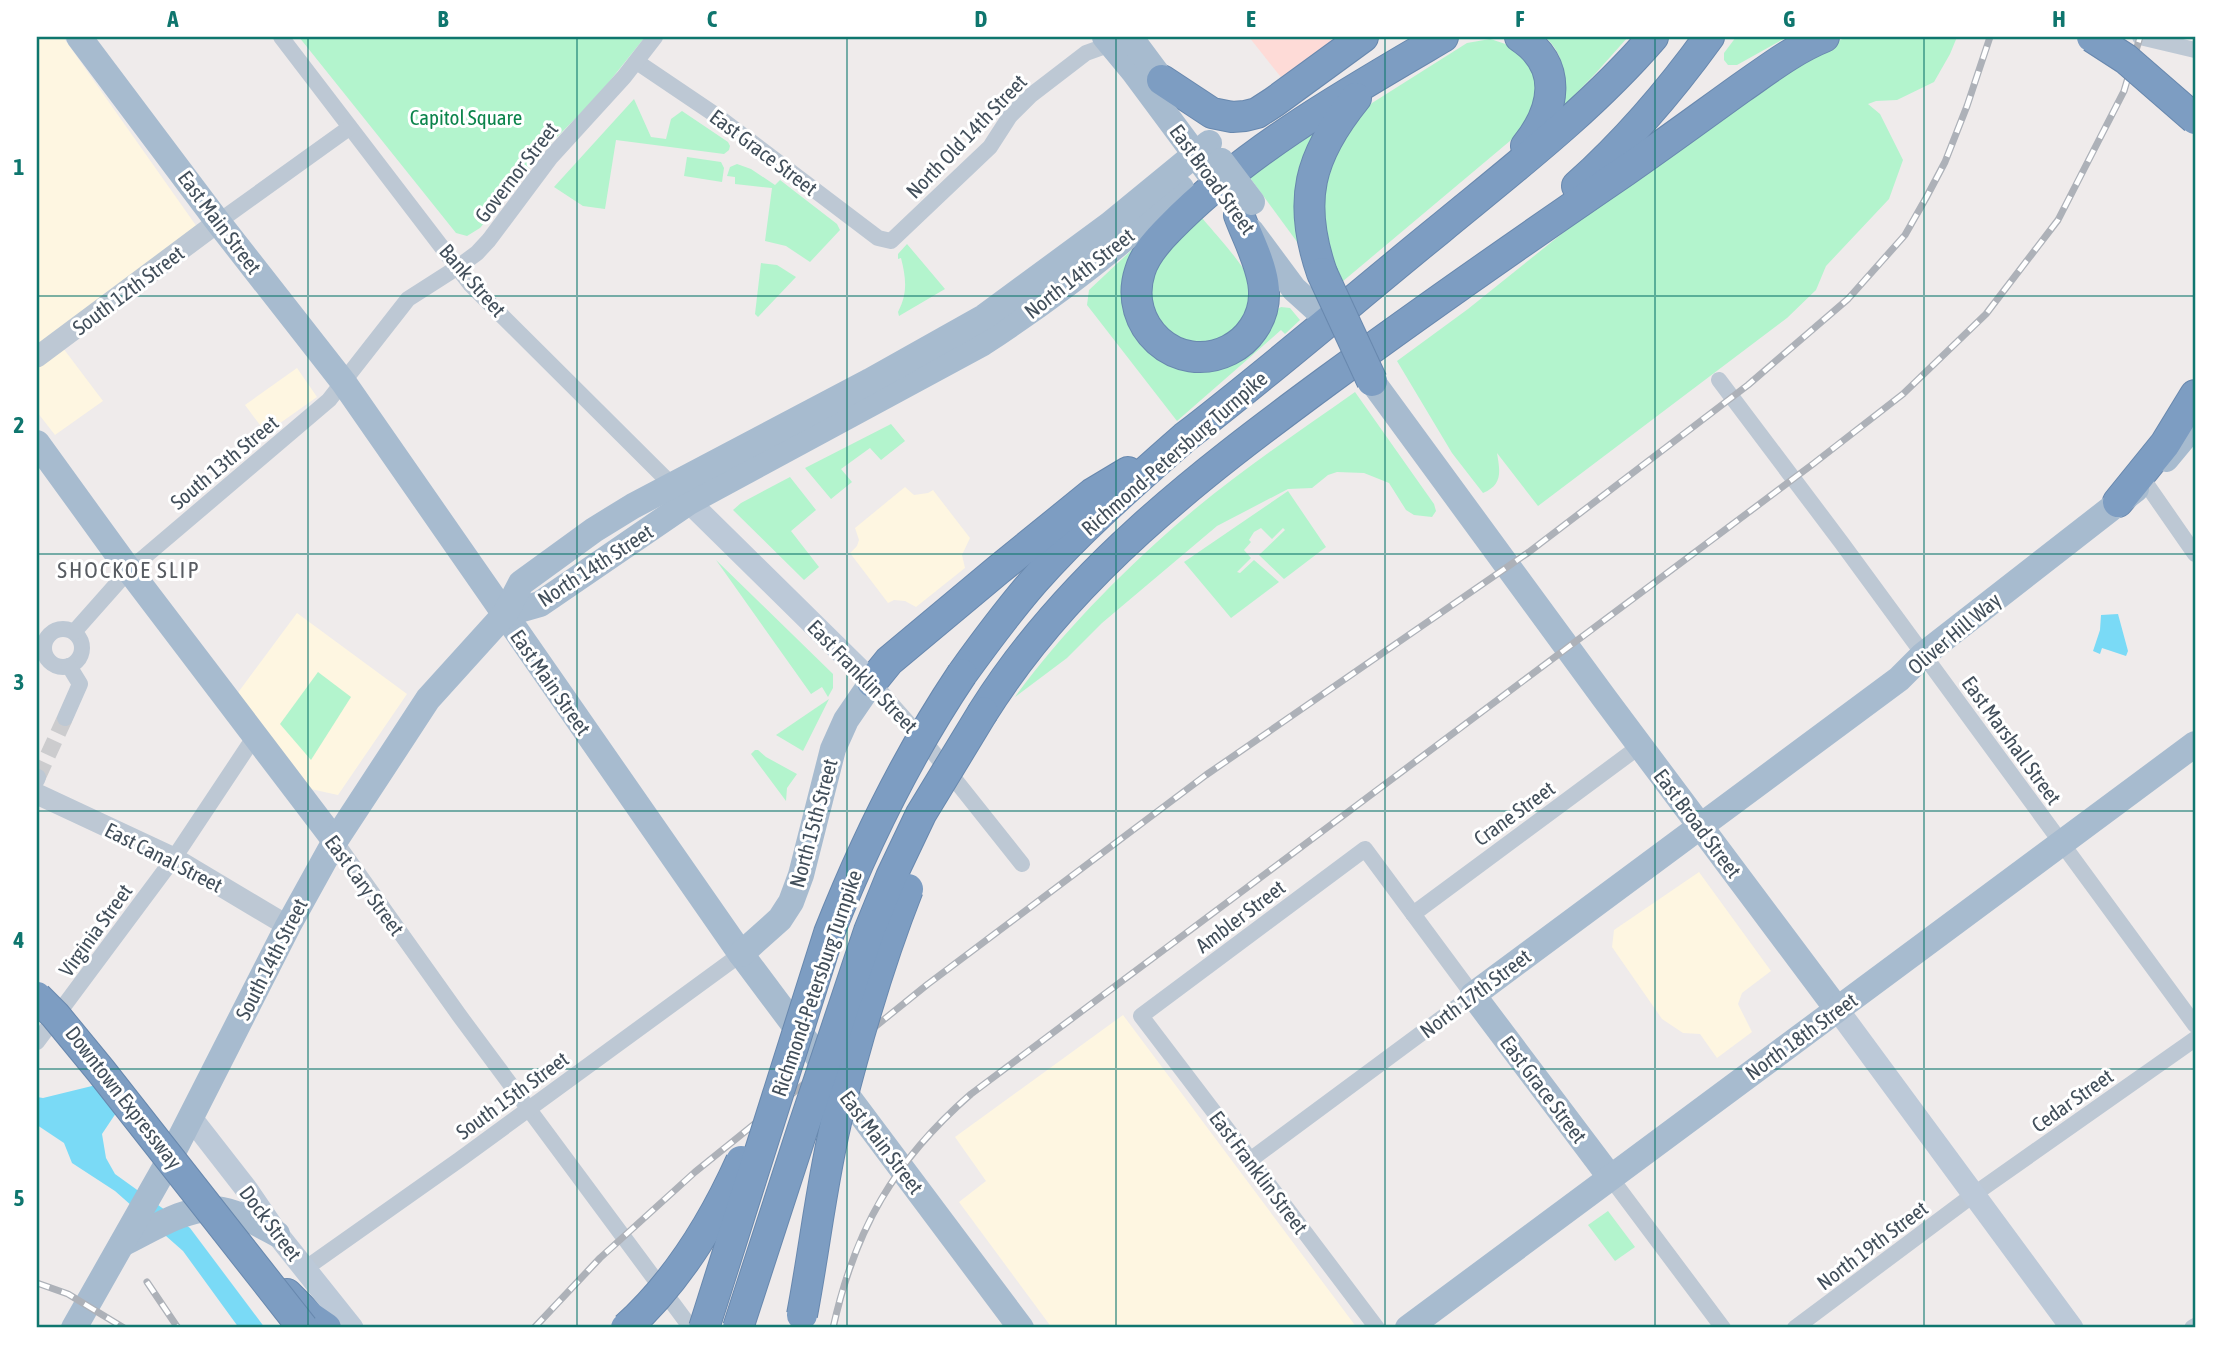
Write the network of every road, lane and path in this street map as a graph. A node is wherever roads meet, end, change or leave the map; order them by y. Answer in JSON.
{"nodes":[{"id":1,"x":79,"y":37,"type":"edge"},
{"id":2,"x":281,"y":37,"type":"edge"},
{"id":3,"x":654,"y":37,"type":"edge"},
{"id":4,"x":1363,"y":37,"type":"edge"},
{"id":5,"x":1443,"y":37,"type":"edge"},
{"id":6,"x":1520,"y":37,"type":"edge"},
{"id":7,"x":1653,"y":37,"type":"edge"},
{"id":8,"x":1709,"y":37,"type":"edge"},
{"id":9,"x":1817,"y":37,"type":"edge"},
{"id":10,"x":1824,"y":37,"type":"edge"},
{"id":11,"x":2092,"y":37,"type":"edge"},
{"id":12,"x":2140,"y":37,"type":"edge"},
{"id":13,"x":1123,"y":39,"type":"edge"},
{"id":14,"x":2195,"y":50,"type":"edge"},
{"id":15,"x":1787,"y":56,"type":"junction"},
{"id":16,"x":637,"y":62,"type":"junction"},
{"id":17,"x":1372,"y":79,"type":"junction"},
{"id":18,"x":1162,"y":80,"type":"junction"},
{"id":19,"x":2195,"y":119,"type":"edge"},
{"id":20,"x":349,"y":128,"type":"junction"},
{"id":21,"x":1209,"y":159,"type":"junction"},
{"id":22,"x":1497,"y":182,"type":"junction"},
{"id":23,"x":1243,"y":210,"type":"junction"},
{"id":24,"x":218,"y":222,"type":"junction"},
{"id":25,"x":891,"y":241,"type":"joint"},
{"id":26,"x":458,"y":267,"type":"junction"},
{"id":27,"x":1308,"y":280,"type":"junction"},
{"id":28,"x":1452,"y":289,"type":"junction"},
{"id":29,"x":37,"y":357,"type":"edge"},
{"id":30,"x":1719,"y":380,"type":"dead end"},
{"id":31,"x":1376,"y":386,"type":"junction"},
{"id":32,"x":336,"y":392,"type":"junction"},
{"id":33,"x":2195,"y":395,"type":"edge"},
{"id":34,"x":2195,"y":424,"type":"edge"},
{"id":35,"x":1185,"y":437,"type":"junction"},
{"id":36,"x":37,"y":443,"type":"edge"},
{"id":37,"x":2145,"y":482,"type":"junction"},
{"id":38,"x":680,"y":493,"type":"junction"},
{"id":39,"x":2119,"y":502,"type":"junction"},
{"id":40,"x":2195,"y":554,"type":"edge"},
{"id":41,"x":129,"y":570,"type":"junction"},
{"id":42,"x":505,"y":614,"type":"junction"},
{"id":43,"x":74,"y":632,"type":"junction"},
{"id":44,"x":1923,"y":655,"type":"junction"},
{"id":45,"x":69,"y":666,"type":"junction"},
{"id":46,"x":872,"y":682,"type":"junction"},
{"id":47,"x":988,"y":704,"type":"junction"},
{"id":48,"x":65,"y":718,"type":"tunnel mouth"},
{"id":49,"x":255,"y":736,"type":"junction"},
{"id":50,"x":2195,"y":744,"type":"edge"},
{"id":51,"x":1640,"y":746,"type":"junction"},
{"id":52,"x":37,"y":784,"type":"edge"},
{"id":53,"x":1700,"y":827,"type":"junction"},
{"id":54,"x":335,"y":841,"type":"junction"},
{"id":55,"x":2062,"y":843,"type":"junction"},
{"id":56,"x":1365,"y":849,"type":"joint"},
{"id":57,"x":174,"y":858,"type":"junction"},
{"id":58,"x":1022,"y":864,"type":"dead end"},
{"id":59,"x":1413,"y":914,"type":"junction"},
{"id":60,"x":288,"y":926,"type":"junction"},
{"id":61,"x":741,"y":954,"type":"junction"},
{"id":62,"x":37,"y":984,"type":"edge"},
{"id":63,"x":1473,"y":995,"type":"junction"},
{"id":64,"x":37,"y":997,"type":"edge"},
{"id":65,"x":1837,"y":1009,"type":"junction"},
{"id":66,"x":1141,"y":1016,"type":"joint"},
{"id":67,"x":2195,"y":1025,"type":"edge"},
{"id":68,"x":2195,"y":1039,"type":"edge"},
{"id":69,"x":37,"y":1042,"type":"edge"},
{"id":70,"x":791,"y":1052,"type":"junction"},
{"id":71,"x":530,"y":1108,"type":"junction"},
{"id":72,"x":191,"y":1118,"type":"junction"},
{"id":73,"x":1250,"y":1160,"type":"junction"},
{"id":74,"x":1610,"y":1177,"type":"junction"},
{"id":75,"x":1973,"y":1195,"type":"junction"},
{"id":76,"x":277,"y":1234,"type":"junction"},
{"id":77,"x":122,"y":1244,"type":"junction"},
{"id":78,"x":245,"y":1252,"type":"junction"},
{"id":79,"x":306,"y":1268,"type":"junction"},
{"id":80,"x":74,"y":1328,"type":"edge"},
{"id":81,"x":303,"y":1328,"type":"edge"},
{"id":82,"x":326,"y":1328,"type":"edge"},
{"id":83,"x":352,"y":1328,"type":"edge"},
{"id":84,"x":626,"y":1328,"type":"edge"},
{"id":85,"x":691,"y":1328,"type":"edge"},
{"id":86,"x":704,"y":1328,"type":"edge"},
{"id":87,"x":738,"y":1328,"type":"edge"},
{"id":88,"x":798,"y":1328,"type":"edge"},
{"id":89,"x":1021,"y":1328,"type":"edge"},
{"id":90,"x":1377,"y":1328,"type":"edge"},
{"id":91,"x":1408,"y":1328,"type":"edge"},
{"id":92,"x":1723,"y":1328,"type":"edge"},
{"id":93,"x":1795,"y":1328,"type":"edge"},
{"id":94,"x":2072,"y":1328,"type":"edge"}],
"edges":[{"from":1,"to":24,"type":"main road","name":"East Main Street"},
{"from":2,"to":20,"type":"street","name":"Bank Street"},
{"from":3,"to":16,"type":"street","name":"Governor Street"},
{"from":4,"to":18,"type":"highway"},
{"from":5,"to":17,"type":"highway"},
{"from":6,"to":22,"type":"highway"},
{"from":7,"to":22,"type":"highway","name":"Richmond-Petersburg Turnpike"},
{"from":8,"to":28,"type":"highway"},
{"from":9,"to":15,"type":"highway"},
{"from":10,"to":15,"type":"highway"},
{"from":11,"to":19,"type":"highway","bridge":true},
{"from":12,"to":14,"type":"street"},
{"from":13,"to":18,"type":"main road","name":"East Broad Street"},
{"from":13,"to":21,"type":"main road","name":"East Broad Street"},
{"from":13,"to":25,"type":"street","name":"North Old 14th Street"},
{"from":15,"to":28,"type":"highway"},
{"from":16,"to":25,"type":"street","name":"East Grace Street"},
{"from":16,"to":26,"type":"street","name":"Governor Street"},
{"from":17,"to":23,"type":"highway"},
{"from":17,"to":27,"type":"highway"},
{"from":18,"to":21,"type":"main road","name":"East Broad Street"},
{"from":20,"to":24,"type":"street"},
{"from":20,"to":26,"type":"street","name":"Bank Street"},
{"from":21,"to":23,"type":"main road","name":"East Broad Street","bridge":true},
{"from":21,"to":38,"type":"main road","name":"North 14th Street"},
{"from":22,"to":35,"type":"highway","name":"Richmond-Petersburg Turnpike"},
{"from":23,"to":27,"type":"main road","name":"East Broad Street"},
{"from":24,"to":29,"type":"street","name":"South 12th Street"},
{"from":24,"to":32,"type":"main road","name":"East Main Street"},
{"from":26,"to":32,"type":"street","name":"Governor Street"},
{"from":26,"to":38,"type":"street","name":"Bank Street"},
{"from":27,"to":31,"type":"highway","bridge":true},
{"from":27,"to":31,"type":"main road","name":"East Broad Street","bridge":true},
{"from":28,"to":47,"type":"highway"},
{"from":30,"to":44,"type":"street","name":"East Marshall Street"},
{"from":31,"to":51,"type":"main road","name":"East Broad Street"},
{"from":32,"to":41,"type":"street","name":"South 13th Street"},
{"from":32,"to":42,"type":"main road","name":"East Main Street"},
{"from":33,"to":39,"type":"highway"},
{"from":34,"to":37,"type":"main road","name":"Oliver Hill Way"},
{"from":35,"to":46,"type":"highway"},
{"from":35,"to":70,"type":"highway","name":"Richmond-Petersburg Turnpike","bridge":true},
{"from":36,"to":41,"type":"main road","name":"East Cary Street"},
{"from":37,"to":39,"type":"main road","name":"Oliver Hill Way"},
{"from":37,"to":40,"type":"street"},
{"from":38,"to":42,"type":"main road","name":"North 14th Street"},
{"from":38,"to":46,"type":"main road","name":"East Franklin Street"},
{"from":39,"to":44,"type":"main road","name":"Oliver Hill Way"},
{"from":41,"to":43,"type":"street"},
{"from":41,"to":49,"type":"main road","name":"East Cary Street"},
{"from":42,"to":54,"type":"main road","name":"South 14th Street"},
{"from":42,"to":61,"type":"main road","name":"East Main Street"},
{"from":43,"to":45,"type":"street"},
{"from":43,"to":45,"type":"street"},
{"from":44,"to":53,"type":"main road","name":"Oliver Hill Way"},
{"from":44,"to":55,"type":"street","name":"East Marshall Street"},
{"from":45,"to":48,"type":"street"},
{"from":46,"to":58,"type":"street","name":"East Franklin Street"},
{"from":46,"to":61,"type":"main road","name":"North 15th Street"},
{"from":47,"to":87,"type":"highway","name":"Richmond-Petersburg Turnpike","bridge":true},
{"from":47,"to":88,"type":"highway","bridge":true},
{"from":49,"to":54,"type":"main road","name":"East Cary Street"},
{"from":49,"to":57,"type":"street","name":"Virginia Street"},
{"from":50,"to":55,"type":"main road","name":"North 18th Street"},
{"from":51,"to":53,"type":"main road","name":"East Broad Street"},
{"from":51,"to":59,"type":"street","name":"Crane Street"},
{"from":52,"to":57,"type":"street","name":"East Canal Street"},
{"from":53,"to":63,"type":"main road","name":"North 17th Street"},
{"from":53,"to":65,"type":"main road","name":"East Broad Street"},
{"from":54,"to":60,"type":"main road","name":"South 14th Street"},
{"from":54,"to":71,"type":"street","name":"East Cary Street"},
{"from":55,"to":65,"type":"main road","name":"North 18th Street"},
{"from":55,"to":67,"type":"street","name":"East Marshall Street"},
{"from":56,"to":59,"type":"street","name":"East Grace Street"},
{"from":56,"to":66,"type":"street","name":"Ambler Street"},
{"from":57,"to":60,"type":"street","name":"East Canal Street"},
{"from":57,"to":69,"type":"street","name":"Virginia Street"},
{"from":59,"to":63,"type":"street","name":"East Grace Street"},
{"from":60,"to":72,"type":"main road","name":"South 14th Street"},
{"from":61,"to":71,"type":"street","name":"South 15th Street"},
{"from":61,"to":89,"type":"main road","name":"East Main Street"},
{"from":62,"to":78,"type":"highway","name":"Downtown Expressway","bridge":true},
{"from":63,"to":73,"type":"street","name":"North 17th Street"},
{"from":63,"to":74,"type":"main road","name":"East Grace Street"},
{"from":64,"to":81,"type":"highway","name":"Downtown Expressway","bridge":true},
{"from":65,"to":74,"type":"main road","name":"North 18th Street"},
{"from":65,"to":75,"type":"main road","name":"East Broad Street"},
{"from":66,"to":73,"type":"street","name":"East Franklin Street"},
{"from":68,"to":75,"type":"street","name":"Cedar Street"},
{"from":70,"to":84,"type":"highway","bridge":true},
{"from":70,"to":86,"type":"highway","name":"Richmond-Petersburg Turnpike","bridge":true},
{"from":71,"to":79,"type":"street","name":"South 15th Street"},
{"from":71,"to":85,"type":"street","name":"East Cary Street"},
{"from":72,"to":76,"type":"main road","name":"Dock Street"},
{"from":72,"to":77,"type":"main road","name":"South 14th Street"},
{"from":73,"to":90,"type":"street","name":"East Franklin Street"},
{"from":74,"to":91,"type":"main road","name":"North 18th Street"},
{"from":74,"to":92,"type":"street","name":"East Grace Street"},
{"from":75,"to":93,"type":"street","name":"North 19th Street"},
{"from":75,"to":94,"type":"main road","name":"East Broad Street"},
{"from":76,"to":77,"type":"main road"},
{"from":76,"to":79,"type":"main road","name":"Dock Street"},
{"from":77,"to":80,"type":"main road","name":"South 14th Street"},
{"from":78,"to":81,"type":"highway","bridge":true},
{"from":78,"to":82,"type":"highway","bridge":true},
{"from":79,"to":83,"type":"main road","name":"Dock Street"}]}
